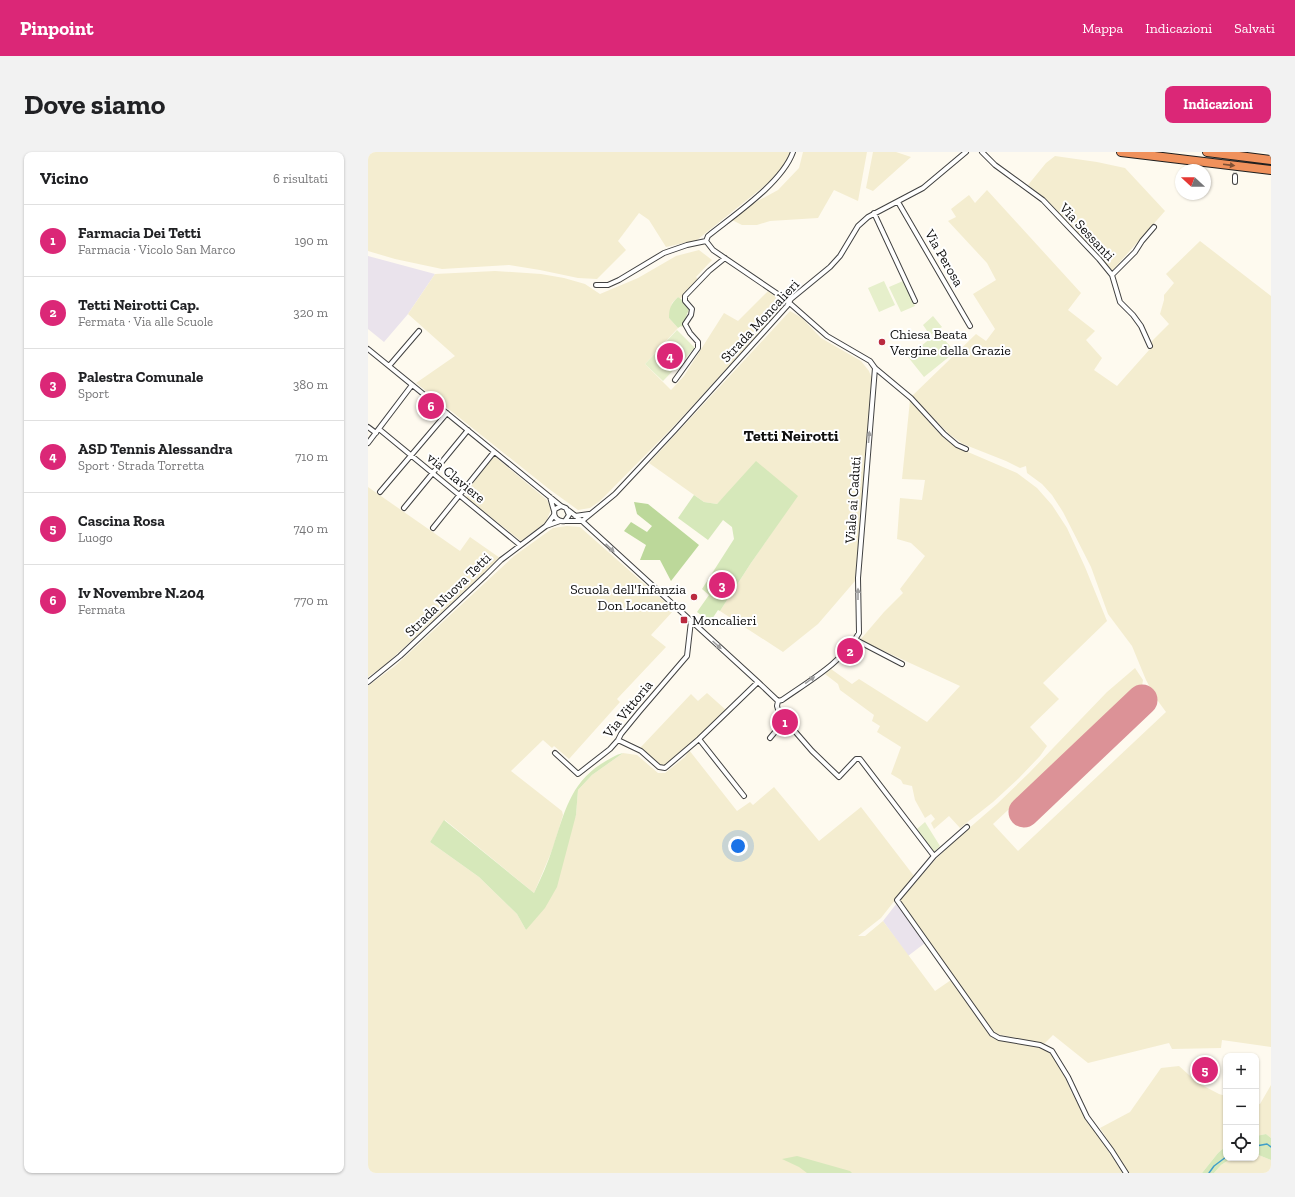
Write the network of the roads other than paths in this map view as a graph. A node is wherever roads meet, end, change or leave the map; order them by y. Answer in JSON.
{"nodes":[{"id":1,"x":793,"y":152,"type":"edge"},
{"id":2,"x":962,"y":152,"type":"edge"},
{"id":3,"x":966,"y":152,"type":"edge"},
{"id":4,"x":982,"y":152,"type":"edge"},
{"id":5,"x":1120,"y":152,"type":"edge"},
{"id":6,"x":1207,"y":152,"type":"edge"},
{"id":7,"x":1271,"y":160,"type":"edge"},
{"id":8,"x":955,"y":162,"type":"junction"},
{"id":9,"x":1271,"y":170,"type":"edge"},
{"id":10,"x":1234,"y":176,"type":"tunnel mouth"},
{"id":11,"x":1235,"y":182,"type":"dead end"},
{"id":12,"x":898,"y":202,"type":"junction"},
{"id":13,"x":874,"y":213,"type":"junction"},
{"id":14,"x":1154,"y":227,"type":"dead end"},
{"id":15,"x":706,"y":241,"type":"junction"},
{"id":16,"x":725,"y":258,"type":"junction"},
{"id":17,"x":1112,"y":275,"type":"junction"},
{"id":18,"x":596,"y":285,"type":"dead end"},
{"id":19,"x":915,"y":301,"type":"dead end"},
{"id":20,"x":789,"y":303,"type":"junction"},
{"id":21,"x":970,"y":326,"type":"dead end"},
{"id":22,"x":420,"y":330,"type":"dead end"},
{"id":23,"x":1150,"y":346,"type":"dead end"},
{"id":24,"x":369,"y":351,"type":"edge"},
{"id":25,"x":389,"y":366,"type":"junction"},
{"id":26,"x":875,"y":368,"type":"junction"},
{"id":27,"x":675,"y":380,"type":"dead end"},
{"id":28,"x":412,"y":385,"type":"junction"},
{"id":29,"x":447,"y":413,"type":"junction"},
{"id":30,"x":368,"y":427,"type":"edge"},
{"id":31,"x":379,"y":429,"type":"junction"},
{"id":32,"x":468,"y":430,"type":"junction"},
{"id":33,"x":376,"y":433,"type":"junction"},
{"id":34,"x":368,"y":443,"type":"edge"},
{"id":35,"x":966,"y":449,"type":"dead end"},
{"id":36,"x":494,"y":452,"type":"junction"},
{"id":37,"x":411,"y":456,"type":"junction"},
{"id":38,"x":433,"y":473,"type":"junction"},
{"id":39,"x":380,"y":492,"type":"dead end"},
{"id":40,"x":460,"y":495,"type":"junction"},
{"id":41,"x":550,"y":496,"type":"junction"},
{"id":42,"x":561,"y":506,"type":"junction"},
{"id":43,"x":404,"y":508,"type":"dead end"},
{"id":44,"x":568,"y":510,"type":"junction"},
{"id":45,"x":554,"y":513,"type":"junction"},
{"id":46,"x":592,"y":513,"type":"junction"},
{"id":47,"x":575,"y":516,"type":"junction"},
{"id":48,"x":560,"y":521,"type":"junction"},
{"id":49,"x":565,"y":521,"type":"junction"},
{"id":50,"x":582,"y":521,"type":"junction"},
{"id":51,"x":546,"y":526,"type":"junction"},
{"id":52,"x":433,"y":528,"type":"dead end"},
{"id":53,"x":520,"y":545,"type":"junction"},
{"id":54,"x":691,"y":621,"type":"junction"},
{"id":55,"x":856,"y":640,"type":"junction"},
{"id":56,"x":902,"y":664,"type":"dead end"},
{"id":57,"x":368,"y":682,"type":"edge"},
{"id":58,"x":758,"y":682,"type":"junction"},
{"id":59,"x":778,"y":701,"type":"junction"},
{"id":60,"x":785,"y":720,"type":"junction"},
{"id":61,"x":770,"y":738,"type":"dead end"},
{"id":62,"x":699,"y":739,"type":"junction"},
{"id":63,"x":618,"y":740,"type":"junction"},
{"id":64,"x":554,"y":753,"type":"dead end"},
{"id":65,"x":744,"y":796,"type":"dead end"},
{"id":66,"x":967,"y":827,"type":"dead end"},
{"id":67,"x":934,"y":856,"type":"junction"},
{"id":68,"x":1126,"y":1173,"type":"edge"}],
"edges":[{"from":1,"to":15,"type":"street"},
{"from":2,"to":8,"type":"street"},
{"from":3,"to":8,"type":"street","name":"Strada Moncalieri"},
{"from":4,"to":17,"type":"street","name":"Via Sessanti"},
{"from":5,"to":9,"type":"highway","one_way":true},
{"from":6,"to":7,"type":"highway"},
{"from":8,"to":12,"type":"street","name":"Strada Moncalieri"},
{"from":10,"to":11,"type":"street"},
{"from":12,"to":13,"type":"street","name":"Strada Moncalieri"},
{"from":12,"to":21,"type":"street","name":"Via Perosa"},
{"from":13,"to":19,"type":"street"},
{"from":13,"to":20,"type":"street","name":"Strada Moncalieri"},
{"from":14,"to":17,"type":"street"},
{"from":15,"to":16,"type":"street"},
{"from":15,"to":18,"type":"street"},
{"from":16,"to":20,"type":"street"},
{"from":16,"to":27,"type":"street"},
{"from":17,"to":23,"type":"street","name":"Via Sessanti"},
{"from":20,"to":26,"type":"street"},
{"from":20,"to":46,"type":"street","name":"Strada Moncalieri"},
{"from":22,"to":25,"type":"street"},
{"from":24,"to":25,"type":"street"},
{"from":25,"to":28,"type":"street"},
{"from":26,"to":35,"type":"street"},
{"from":55,"to":26,"type":"street","name":"Viale ai Caduti","one_way":true},
{"from":28,"to":29,"type":"street"},
{"from":28,"to":31,"type":"street"},
{"from":29,"to":32,"type":"street"},
{"from":29,"to":37,"type":"street"},
{"from":30,"to":33,"type":"street"},
{"from":31,"to":33,"type":"street"},
{"from":31,"to":37,"type":"street","name":"via Claviere"},
{"from":32,"to":36,"type":"street"},
{"from":32,"to":38,"type":"street"},
{"from":33,"to":34,"type":"street"},
{"from":36,"to":40,"type":"street"},
{"from":36,"to":41,"type":"street"},
{"from":37,"to":38,"type":"street","name":"via Claviere"},
{"from":37,"to":39,"type":"street"},
{"from":38,"to":40,"type":"street","name":"via Claviere"},
{"from":38,"to":43,"type":"street"},
{"from":40,"to":52,"type":"street"},
{"from":40,"to":53,"type":"street","name":"via Claviere"},
{"from":41,"to":42,"type":"street"},
{"from":41,"to":45,"type":"street"},
{"from":42,"to":44,"type":"street"},
{"from":42,"to":45,"type":"street"},
{"from":44,"to":47,"type":"street"},
{"from":44,"to":49,"type":"street"},
{"from":45,"to":48,"type":"street"},
{"from":45,"to":51,"type":"street","name":"Strada Nuova Tetti"},
{"from":46,"to":47,"type":"street"},
{"from":46,"to":50,"type":"street","name":"Strada Moncalieri"},
{"from":47,"to":50,"type":"street"},
{"from":48,"to":49,"type":"street"},
{"from":48,"to":51,"type":"street","name":"Strada Nuova Tetti"},
{"from":49,"to":50,"type":"street"},
{"from":50,"to":54,"type":"street","one_way":true},
{"from":51,"to":53,"type":"street","name":"Strada Nuova Tetti"},
{"from":53,"to":57,"type":"street","name":"Strada Nuova Tetti"},
{"from":54,"to":58,"type":"street","one_way":true},
{"from":54,"to":63,"type":"street","name":"Via Vittoria"},
{"from":55,"to":56,"type":"street"},
{"from":59,"to":55,"type":"street","one_way":true},
{"from":58,"to":59,"type":"street"},
{"from":58,"to":62,"type":"street"},
{"from":59,"to":60,"type":"street"},
{"from":60,"to":61,"type":"street"},
{"from":60,"to":67,"type":"street"},
{"from":62,"to":63,"type":"street"},
{"from":62,"to":65,"type":"street"},
{"from":63,"to":64,"type":"street","name":"Via Vittoria"},
{"from":66,"to":67,"type":"street"},
{"from":67,"to":68,"type":"street"}]}
